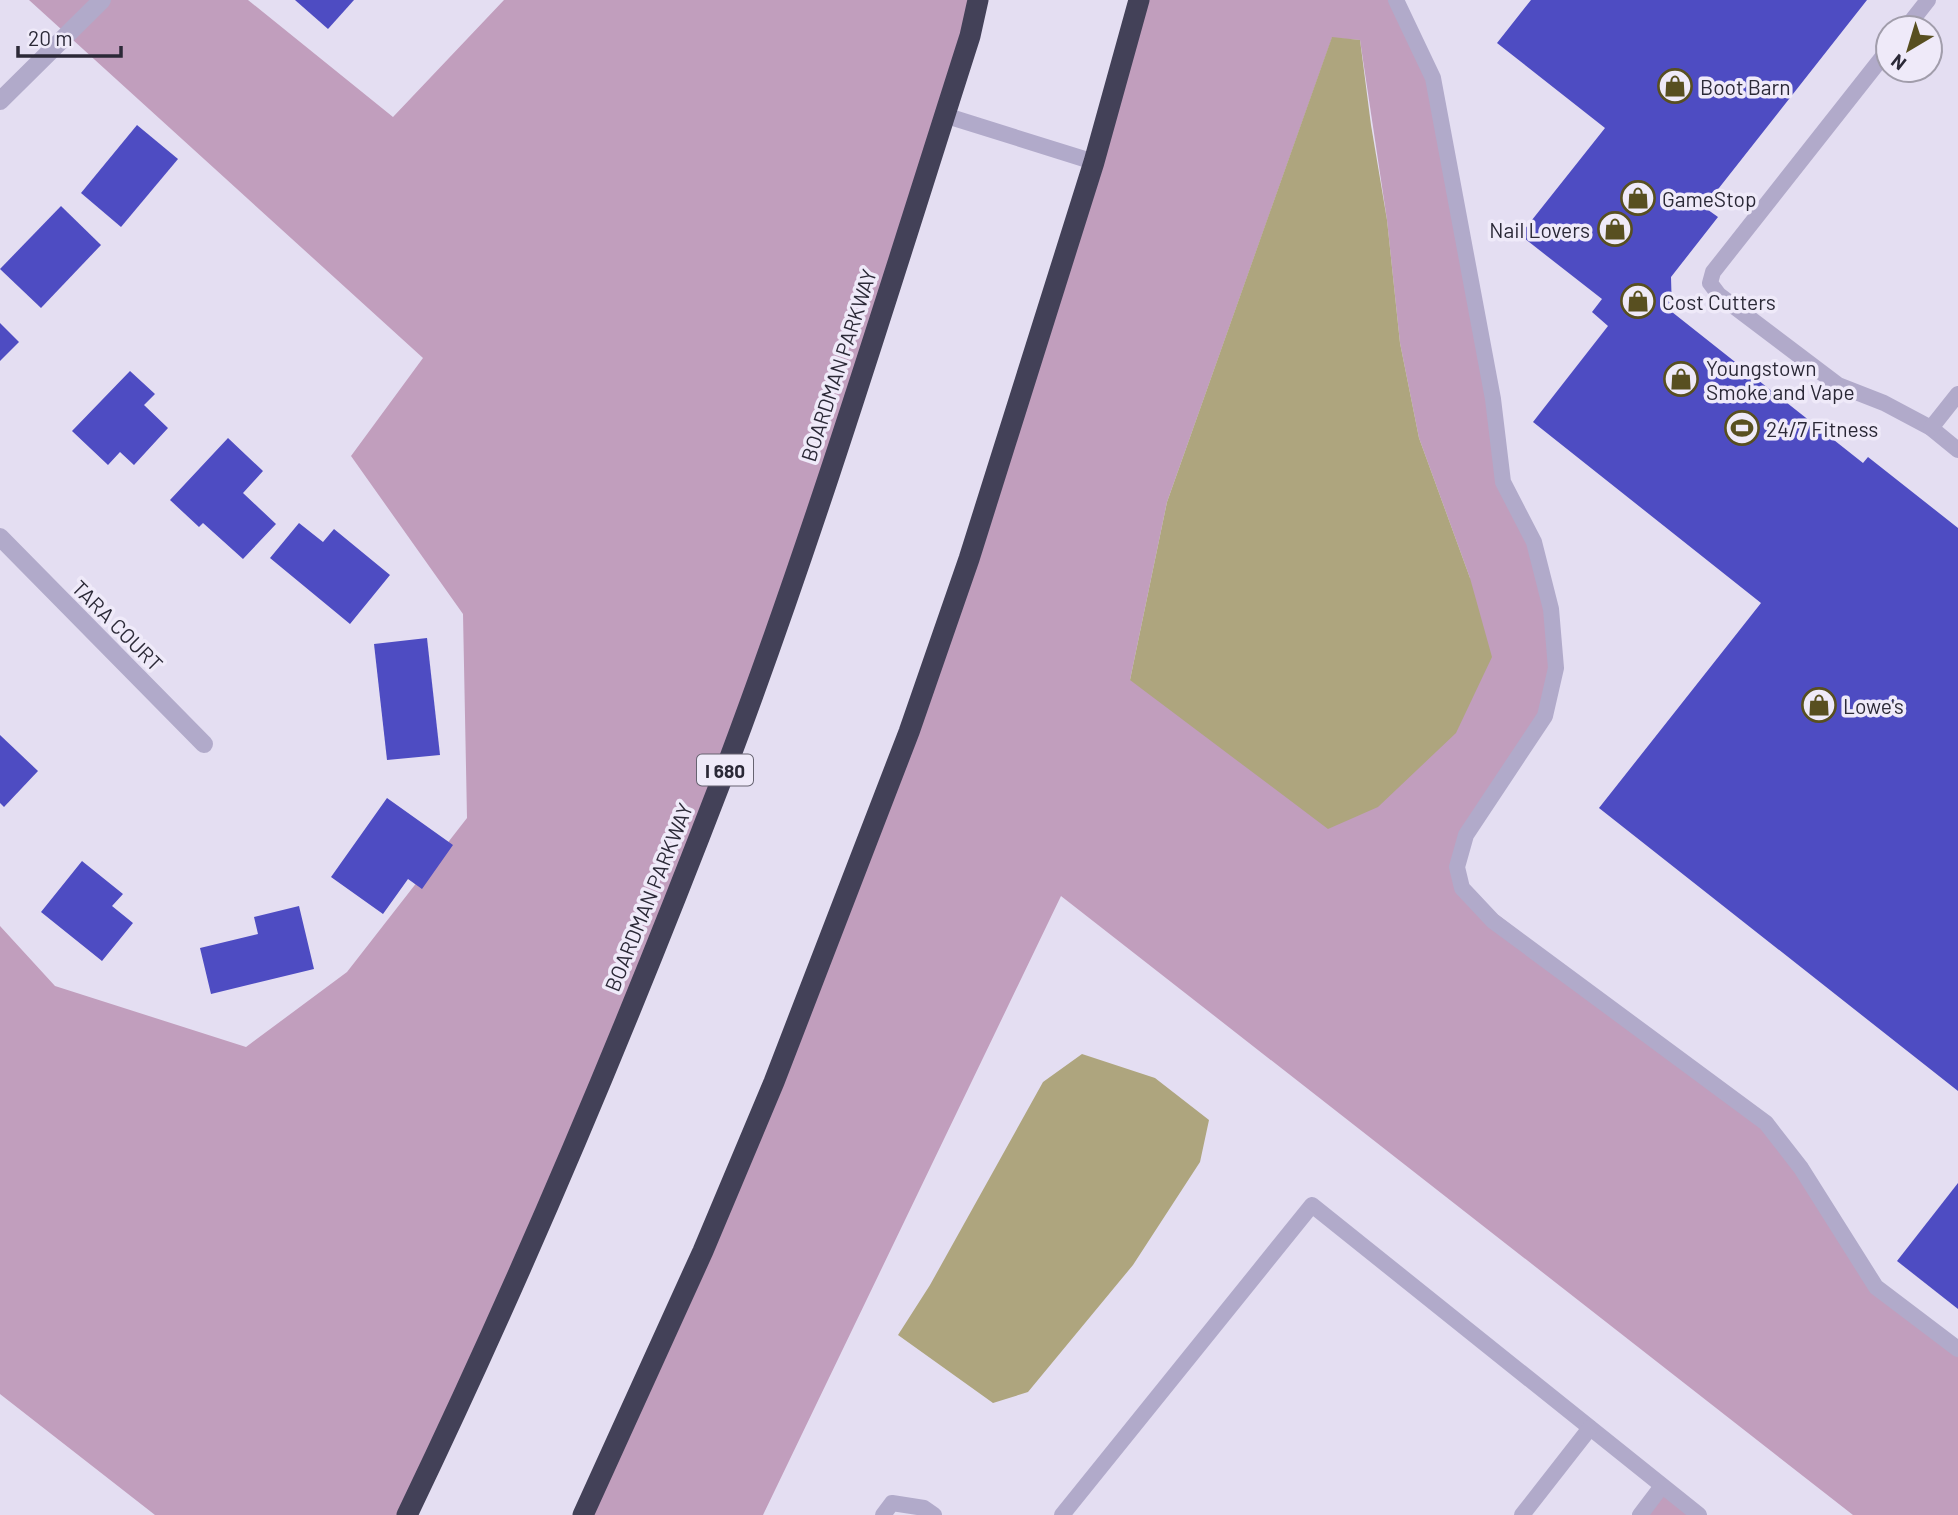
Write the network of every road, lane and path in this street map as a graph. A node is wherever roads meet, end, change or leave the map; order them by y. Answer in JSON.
{"nodes":[{"id":1,"x":102,"y":0,"type":"edge"},
{"id":2,"x":978,"y":0,"type":"edge"},
{"id":3,"x":1139,"y":0,"type":"edge"},
{"id":4,"x":1396,"y":0,"type":"edge"},
{"id":5,"x":1928,"y":0,"type":"edge"},
{"id":6,"x":1917,"y":14,"type":"edge"},
{"id":7,"x":1874,"y":68,"type":"edge"},
{"id":8,"x":0,"y":101,"type":"edge"},
{"id":9,"x":944,"y":115,"type":"junction"},
{"id":10,"x":1094,"y":162,"type":"junction"},
{"id":11,"x":1958,"y":394,"type":"edge"},
{"id":12,"x":1931,"y":428,"type":"junction"},
{"id":13,"x":1958,"y":450,"type":"edge"},
{"id":14,"x":0,"y":537,"type":"edge"},
{"id":15,"x":204,"y":744,"type":"dead end"},
{"id":16,"x":1958,"y":1349,"type":"edge"},
{"id":17,"x":1590,"y":1428,"type":"junction"},
{"id":18,"x":1662,"y":1486,"type":"junction"},
{"id":19,"x":407,"y":1515,"type":"edge"},
{"id":20,"x":583,"y":1515,"type":"edge"},
{"id":21,"x":883,"y":1515,"type":"edge"},
{"id":22,"x":934,"y":1515,"type":"edge"},
{"id":23,"x":1062,"y":1515,"type":"edge"},
{"id":24,"x":1522,"y":1515,"type":"edge"},
{"id":25,"x":1640,"y":1515,"type":"edge"},
{"id":26,"x":1699,"y":1515,"type":"edge"}],
"edges":[{"from":1,"to":8,"type":"street"},
{"from":2,"to":9,"type":"highway","name":"BOARDMAN PARKWAY","number":"I 680"},
{"from":3,"to":10,"type":"highway"},
{"from":4,"to":16,"type":"lane"},
{"from":5,"to":6,"type":"lane"},
{"from":7,"to":12,"type":"lane"},
{"from":9,"to":10,"type":"lane"},
{"from":9,"to":19,"type":"highway","name":"BOARDMAN PARKWAY","number":"I 680"},
{"from":10,"to":20,"type":"highway"},
{"from":11,"to":12,"type":"lane"},
{"from":12,"to":13,"type":"lane"},
{"from":14,"to":15,"type":"street","name":"TARA COURT"},
{"from":17,"to":18,"type":"lane"},
{"from":17,"to":23,"type":"lane"},
{"from":17,"to":24,"type":"lane"},
{"from":18,"to":25,"type":"lane"},
{"from":18,"to":26,"type":"lane"},
{"from":21,"to":22,"type":"lane"}]}
